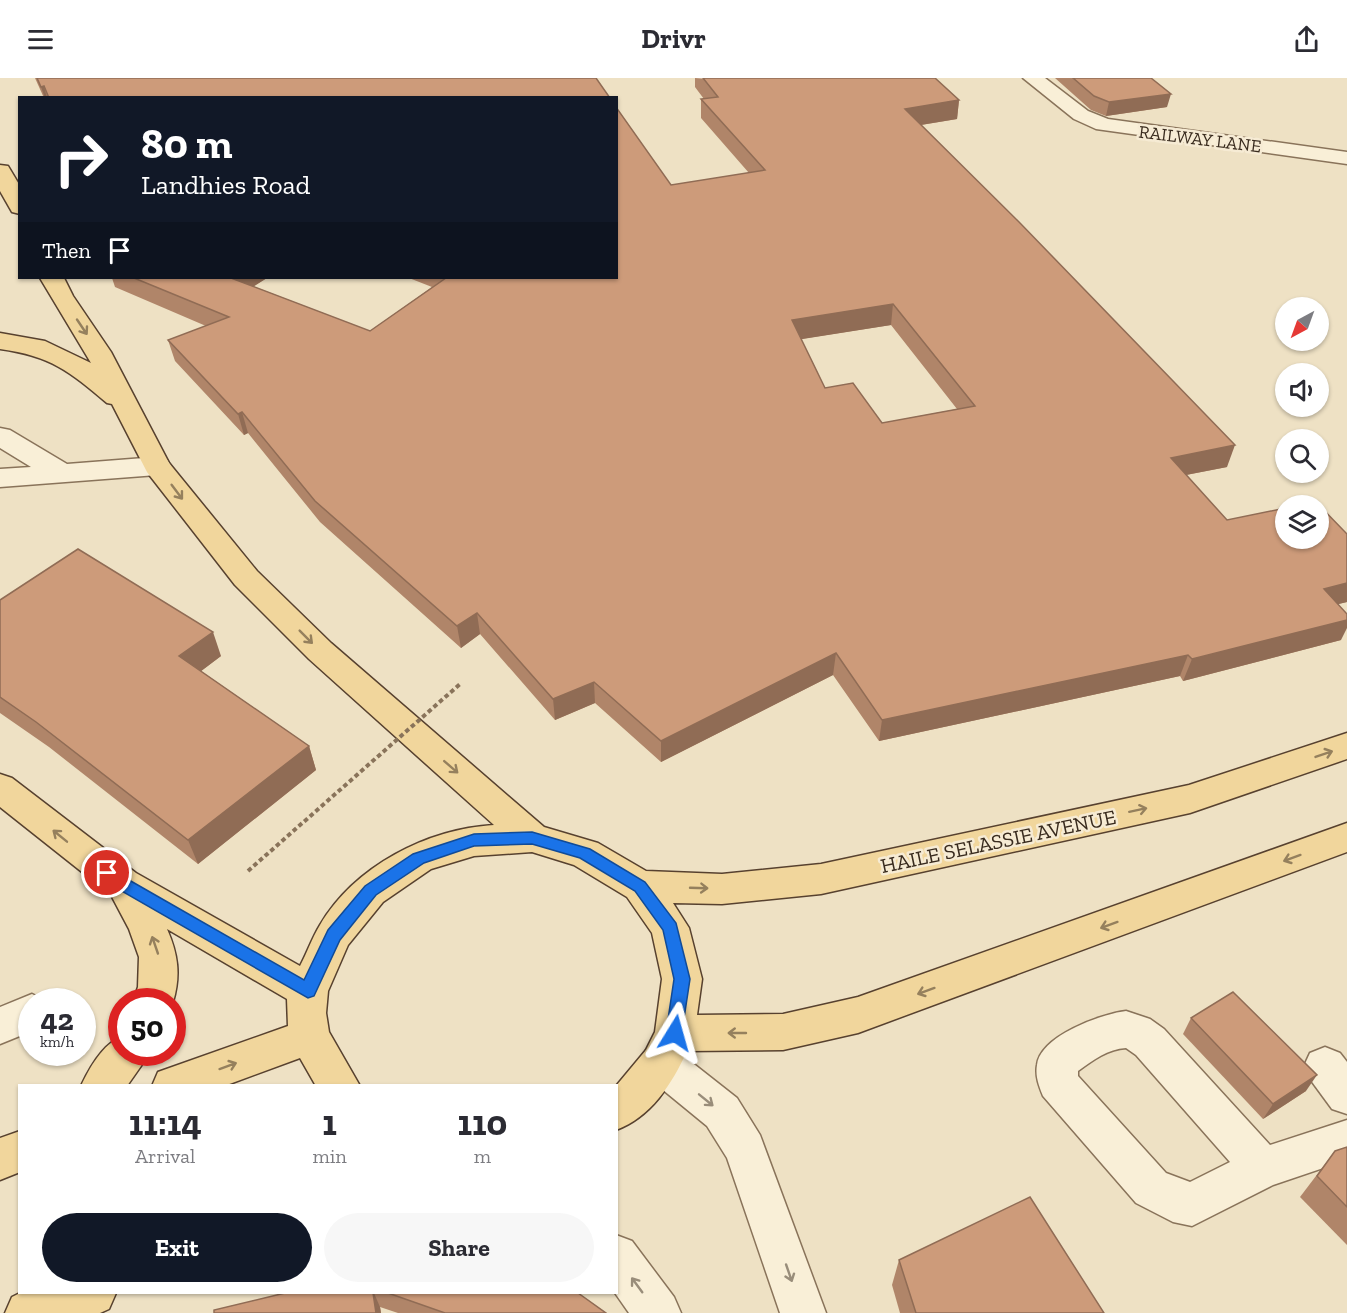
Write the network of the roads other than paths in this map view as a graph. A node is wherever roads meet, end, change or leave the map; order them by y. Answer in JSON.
{"nodes":[{"id":1,"x":1033,"y":78,"type":"edge"},
{"id":2,"x":1347,"y":158,"type":"edge"},
{"id":3,"x":0,"y":171,"type":"edge"},
{"id":4,"x":18,"y":203,"type":"edge"},
{"id":5,"x":52,"y":279,"type":"edge"},
{"id":6,"x":0,"y":341,"type":"edge"},
{"id":7,"x":126,"y":405,"type":"junction"},
{"id":8,"x":0,"y":436,"type":"edge"},
{"id":9,"x":157,"y":466,"type":"junction"},
{"id":10,"x":61,"y":473,"type":"junction"},
{"id":11,"x":0,"y":478,"type":"edge"},
{"id":12,"x":1347,"y":746,"type":"edge"},
{"id":13,"x":0,"y":788,"type":"edge"},
{"id":14,"x":1347,"y":837,"type":"edge"},
{"id":15,"x":532,"y":838,"type":"junction"},
{"id":16,"x":123,"y":884,"type":"junction"},
{"id":17,"x":640,"y":886,"type":"junction"},
{"id":18,"x":158,"y":988,"type":"edge"},
{"id":19,"x":308,"y":991,"type":"junction"},
{"id":20,"x":18,"y":1018,"type":"edge"},
{"id":21,"x":0,"y":1026,"type":"edge"},
{"id":22,"x":309,"y":1036,"type":"junction"},
{"id":23,"x":668,"y":1048,"type":"junction"},
{"id":24,"x":117,"y":1066,"type":"edge"},
{"id":25,"x":104,"y":1084,"type":"edge"},
{"id":26,"x":178,"y":1084,"type":"edge"},
{"id":27,"x":338,"y":1084,"type":"edge"},
{"id":28,"x":618,"y":1110,"type":"edge"},
{"id":29,"x":1347,"y":1140,"type":"edge"},
{"id":30,"x":18,"y":1152,"type":"edge"},
{"id":31,"x":0,"y":1159,"type":"edge"},
{"id":32,"x":1263,"y":1168,"type":"junction"},
{"id":33,"x":618,"y":1260,"type":"edge"},
{"id":34,"x":90,"y":1294,"type":"edge"},
{"id":35,"x":28,"y":1313,"type":"edge"},
{"id":36,"x":658,"y":1313,"type":"edge"},
{"id":37,"x":803,"y":1313,"type":"edge"}],
"edges":[{"from":1,"to":2,"type":"street","name":"RAILWAY LANE"},
{"from":3,"to":4,"type":"main road"},
{"from":5,"to":7,"type":"main road","one_way":true},
{"from":6,"to":7,"type":"main road"},
{"from":7,"to":9,"type":"main road"},
{"from":8,"to":10,"type":"street"},
{"from":9,"to":10,"type":"street"},
{"from":9,"to":15,"type":"main road","one_way":true},
{"from":10,"to":11,"type":"street"},
{"from":17,"to":12,"type":"main road","name":"HAILE SELASSIE AVENUE","one_way":true},
{"from":16,"to":13,"type":"main road","one_way":true},
{"from":14,"to":23,"type":"main road","one_way":true},
{"from":15,"to":17,"type":"main road"},
{"from":15,"to":19,"type":"main road"},
{"from":18,"to":16,"type":"main road","one_way":true},
{"from":16,"to":19,"type":"main road"},
{"from":17,"to":23,"type":"main road"},
{"from":19,"to":22,"type":"main road"},
{"from":20,"to":21,"type":"street"},
{"from":26,"to":22,"type":"main road","one_way":true},
{"from":22,"to":27,"type":"main road"},
{"from":23,"to":28,"type":"main road"},
{"from":23,"to":37,"type":"street","one_way":true},
{"from":24,"to":25,"type":"main road"},
{"from":29,"to":32,"type":"street"},
{"from":30,"to":31,"type":"main road"},
{"from":32,"to":32,"type":"street"},
{"from":36,"to":33,"type":"street","one_way":true},
{"from":34,"to":35,"type":"main road"}]}
